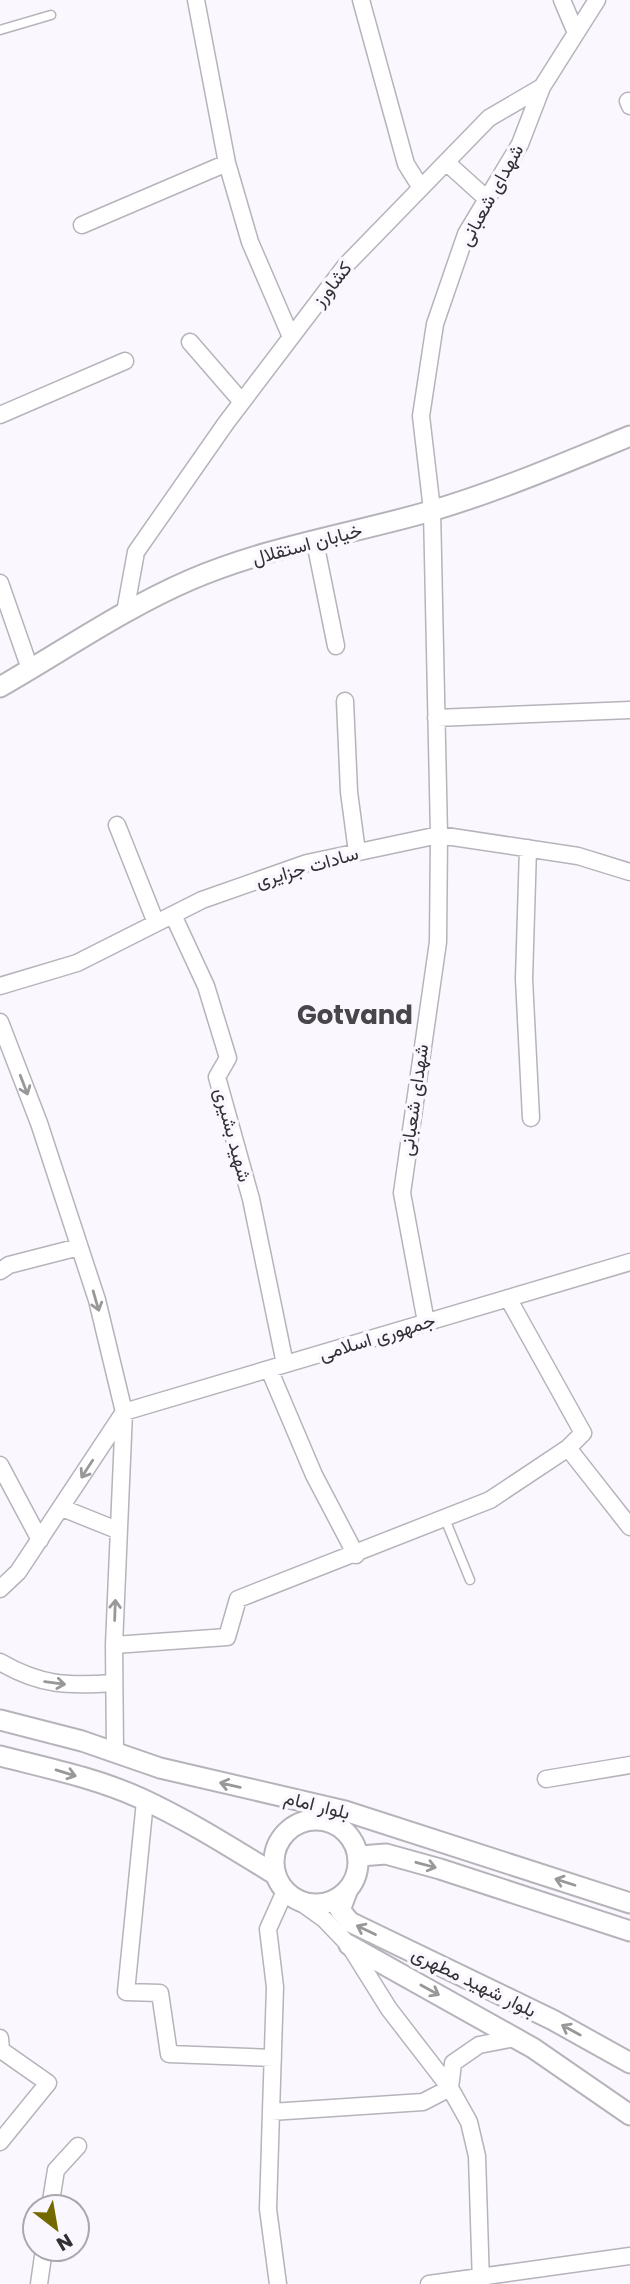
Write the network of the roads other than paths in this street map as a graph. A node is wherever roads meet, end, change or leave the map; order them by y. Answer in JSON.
{"nodes":[{"id":1,"x":196,"y":0,"type":"edge"},
{"id":2,"x":361,"y":0,"type":"edge"},
{"id":3,"x":562,"y":0,"type":"edge"},
{"id":4,"x":597,"y":0,"type":"edge"},
{"id":5,"x":51,"y":15,"type":"dead end"},
{"id":6,"x":0,"y":30,"type":"edge"},
{"id":7,"x":576,"y":33,"type":"junction"},
{"id":8,"x":542,"y":87,"type":"junction"},
{"id":9,"x":446,"y":162,"type":"junction"},
{"id":10,"x":226,"y":163,"type":"junction"},
{"id":11,"x":421,"y":188,"type":"junction"},
{"id":12,"x":487,"y":199,"type":"junction"},
{"id":13,"x":82,"y":225,"type":"dead end"},
{"id":14,"x":291,"y":337,"type":"junction"},
{"id":15,"x":190,"y":342,"type":"dead end"},
{"id":16,"x":125,"y":361,"type":"dead end"},
{"id":17,"x":242,"y":402,"type":"junction"},
{"id":18,"x":0,"y":415,"type":"edge"},
{"id":19,"x":630,"y":436,"type":"edge"},
{"id":20,"x":432,"y":510,"type":"junction"},
{"id":21,"x":315,"y":542,"type":"junction"},
{"id":22,"x":0,"y":583,"type":"edge"},
{"id":23,"x":125,"y":612,"type":"junction"},
{"id":24,"x":336,"y":646,"type":"dead end"},
{"id":25,"x":30,"y":669,"type":"junction"},
{"id":26,"x":0,"y":687,"type":"edge"},
{"id":27,"x":345,"y":701,"type":"dead end"},
{"id":28,"x":630,"y":710,"type":"edge"},
{"id":29,"x":436,"y":718,"type":"junction"},
{"id":30,"x":117,"y":825,"type":"dead end"},
{"id":31,"x":439,"y":835,"type":"junction"},
{"id":32,"x":528,"y":848,"type":"junction"},
{"id":33,"x":357,"y":852,"type":"junction"},
{"id":34,"x":630,"y":872,"type":"edge"},
{"id":35,"x":173,"y":915,"type":"junction"},
{"id":36,"x":156,"y":923,"type":"junction"},
{"id":37,"x":0,"y":986,"type":"edge"},
{"id":38,"x":0,"y":1021,"type":"edge"},
{"id":39,"x":531,"y":1118,"type":"dead end"},
{"id":40,"x":79,"y":1247,"type":"junction"},
{"id":41,"x":630,"y":1262,"type":"edge"},
{"id":42,"x":0,"y":1271,"type":"edge"},
{"id":43,"x":508,"y":1298,"type":"junction"},
{"id":44,"x":426,"y":1322,"type":"junction"},
{"id":45,"x":277,"y":1367,"type":"junction"},
{"id":46,"x":124,"y":1412,"type":"junction"},
{"id":47,"x":568,"y":1448,"type":"junction"},
{"id":48,"x":0,"y":1465,"type":"edge"},
{"id":49,"x":62,"y":1508,"type":"junction"},
{"id":50,"x":444,"y":1519,"type":"junction"},
{"id":51,"x":630,"y":1527,"type":"edge"},
{"id":52,"x":117,"y":1530,"type":"junction"},
{"id":53,"x":40,"y":1540,"type":"junction"},
{"id":54,"x":356,"y":1555,"type":"junction"},
{"id":55,"x":470,"y":1580,"type":"dead end"},
{"id":56,"x":0,"y":1589,"type":"edge"},
{"id":57,"x":114,"y":1645,"type":"junction"},
{"id":58,"x":0,"y":1662,"type":"edge"},
{"id":59,"x":114,"y":1683,"type":"junction"},
{"id":60,"x":0,"y":1720,"type":"edge"},
{"id":61,"x":115,"y":1752,"type":"junction"},
{"id":62,"x":0,"y":1756,"type":"edge"},
{"id":63,"x":630,"y":1765,"type":"edge"},
{"id":64,"x":546,"y":1779,"type":"dead end"},
{"id":65,"x":262,"y":1792,"type":"junction"},
{"id":66,"x":145,"y":1801,"type":"junction"},
{"id":67,"x":374,"y":1821,"type":"junction"},
{"id":68,"x":333,"y":1823,"type":"junction"},
{"id":69,"x":359,"y":1856,"type":"junction"},
{"id":70,"x":287,"y":1889,"type":"junction"},
{"id":71,"x":348,"y":1889,"type":"junction"},
{"id":72,"x":630,"y":1903,"type":"edge"},
{"id":73,"x":630,"y":1931,"type":"edge"},
{"id":74,"x":349,"y":1945,"type":"junction"},
{"id":75,"x":515,"y":2038,"type":"junction"},
{"id":76,"x":0,"y":2039,"type":"edge"},
{"id":77,"x":273,"y":2058,"type":"junction"},
{"id":78,"x":630,"y":2063,"type":"edge"},
{"id":79,"x":450,"y":2088,"type":"junction"},
{"id":80,"x":271,"y":2112,"type":"junction"},
{"id":81,"x":630,"y":2115,"type":"edge"},
{"id":82,"x":0,"y":2142,"type":"edge"},
{"id":83,"x":78,"y":2146,"type":"dead end"},
{"id":84,"x":52,"y":2193,"type":"edge"},
{"id":85,"x":630,"y":2256,"type":"edge"},
{"id":86,"x":42,"y":2263,"type":"edge"},
{"id":87,"x":482,"y":2280,"type":"edge"},
{"id":88,"x":39,"y":2284,"type":"edge"},
{"id":89,"x":278,"y":2284,"type":"edge"},
{"id":90,"x":429,"y":2284,"type":"edge"}],
"edges":[{"from":1,"to":10,"type":"street"},
{"from":2,"to":11,"type":"street"},
{"from":3,"to":7,"type":"street"},
{"from":4,"to":7,"type":"street","name":"کشاورز"},
{"from":5,"to":6,"type":"lane"},
{"from":7,"to":8,"type":"street","name":"کشاورز"},
{"from":8,"to":9,"type":"street","name":"کشاورز"},
{"from":8,"to":12,"type":"street","name":"شهدای شعبانی"},
{"from":9,"to":11,"type":"street","name":"کشاورز"},
{"from":9,"to":12,"type":"street"},
{"from":10,"to":13,"type":"street"},
{"from":10,"to":14,"type":"street"},
{"from":11,"to":14,"type":"street","name":"کشاورز"},
{"from":12,"to":20,"type":"street","name":"شهدای شعبانی"},
{"from":14,"to":17,"type":"street","name":"کشاورز"},
{"from":15,"to":17,"type":"street"},
{"from":16,"to":18,"type":"street"},
{"from":17,"to":23,"type":"street","name":"کشاورز"},
{"from":19,"to":20,"type":"street","name":"خیابان استقلال"},
{"from":20,"to":21,"type":"street","name":"خیابان استقلال"},
{"from":20,"to":29,"type":"street","name":"شهدای شعبانی"},
{"from":21,"to":23,"type":"street","name":"خیابان استقلال"},
{"from":21,"to":24,"type":"street"},
{"from":22,"to":25,"type":"street"},
{"from":23,"to":25,"type":"street","name":"خیابان استقلال"},
{"from":25,"to":26,"type":"street","name":"خیابان استقلال"},
{"from":27,"to":33,"type":"street"},
{"from":28,"to":29,"type":"street"},
{"from":29,"to":31,"type":"street","name":"شهدای شعبانی"},
{"from":30,"to":36,"type":"street"},
{"from":31,"to":32,"type":"street","name":"سادات جزایری"},
{"from":31,"to":33,"type":"street","name":"سادات جزایری"},
{"from":31,"to":44,"type":"street","name":"شهدای شعبانی"},
{"from":32,"to":34,"type":"street","name":"سادات جزایری"},
{"from":32,"to":39,"type":"street"},
{"from":33,"to":35,"type":"street","name":"سادات جزایری"},
{"from":35,"to":36,"type":"street","name":"سادات جزایری"},
{"from":35,"to":45,"type":"street","name":"شهید بشیری"},
{"from":36,"to":37,"type":"street","name":"سادات جزایری"},
{"from":38,"to":40,"type":"street","one_way":true},
{"from":40,"to":42,"type":"street"},
{"from":40,"to":46,"type":"street","one_way":true},
{"from":41,"to":43,"type":"street","name":"جمهوری اسلامی"},
{"from":43,"to":44,"type":"street","name":"جمهوری اسلامی"},
{"from":43,"to":47,"type":"street"},
{"from":44,"to":45,"type":"street","name":"جمهوری اسلامی"},
{"from":45,"to":46,"type":"street","name":"جمهوری اسلامی"},
{"from":45,"to":54,"type":"street","name":"شهید بشیری"},
{"from":46,"to":49,"type":"street","one_way":true},
{"from":46,"to":52,"type":"street"},
{"from":47,"to":50,"type":"street"},
{"from":47,"to":51,"type":"street"},
{"from":48,"to":53,"type":"street"},
{"from":49,"to":52,"type":"street"},
{"from":49,"to":53,"type":"street"},
{"from":50,"to":54,"type":"street"},
{"from":50,"to":55,"type":"lane"},
{"from":57,"to":52,"type":"street","one_way":true},
{"from":53,"to":56,"type":"street"},
{"from":54,"to":57,"type":"street"},
{"from":57,"to":59,"type":"street"},
{"from":58,"to":59,"type":"street","one_way":true},
{"from":59,"to":61,"type":"street"},
{"from":60,"to":61,"type":"street","name":"بلوار امام"},
{"from":65,"to":61,"type":"street","name":"بلوار امام","one_way":true},
{"from":62,"to":66,"type":"street","one_way":true},
{"from":63,"to":64,"type":"street"},
{"from":65,"to":67,"type":"street","name":"بلوار امام"},
{"from":65,"to":68,"type":"street"},
{"from":66,"to":70,"type":"street"},
{"from":66,"to":77,"type":"street"},
{"from":67,"to":68,"type":"street"},
{"from":72,"to":67,"type":"street","name":"بلوار امام","one_way":true},
{"from":68,"to":69,"type":"street"},
{"from":68,"to":70,"type":"street"},
{"from":69,"to":71,"type":"street"},
{"from":69,"to":73,"type":"street","one_way":true},
{"from":70,"to":71,"type":"street"},
{"from":70,"to":74,"type":"street"},
{"from":70,"to":77,"type":"street"},
{"from":78,"to":71,"type":"street","name":"بلوار شهید مطهری","one_way":true},
{"from":74,"to":75,"type":"street","name":"بلوار شهید مطهری","one_way":true},
{"from":74,"to":79,"type":"street"},
{"from":75,"to":79,"type":"street"},
{"from":75,"to":81,"type":"street","name":"بلوار شهید مطهری"},
{"from":76,"to":82,"type":"street"},
{"from":77,"to":80,"type":"street"},
{"from":79,"to":80,"type":"street"},
{"from":79,"to":87,"type":"street"},
{"from":80,"to":89,"type":"street"},
{"from":83,"to":84,"type":"street"},
{"from":85,"to":87,"type":"street"},
{"from":86,"to":88,"type":"street"},
{"from":87,"to":90,"type":"street"}]}
